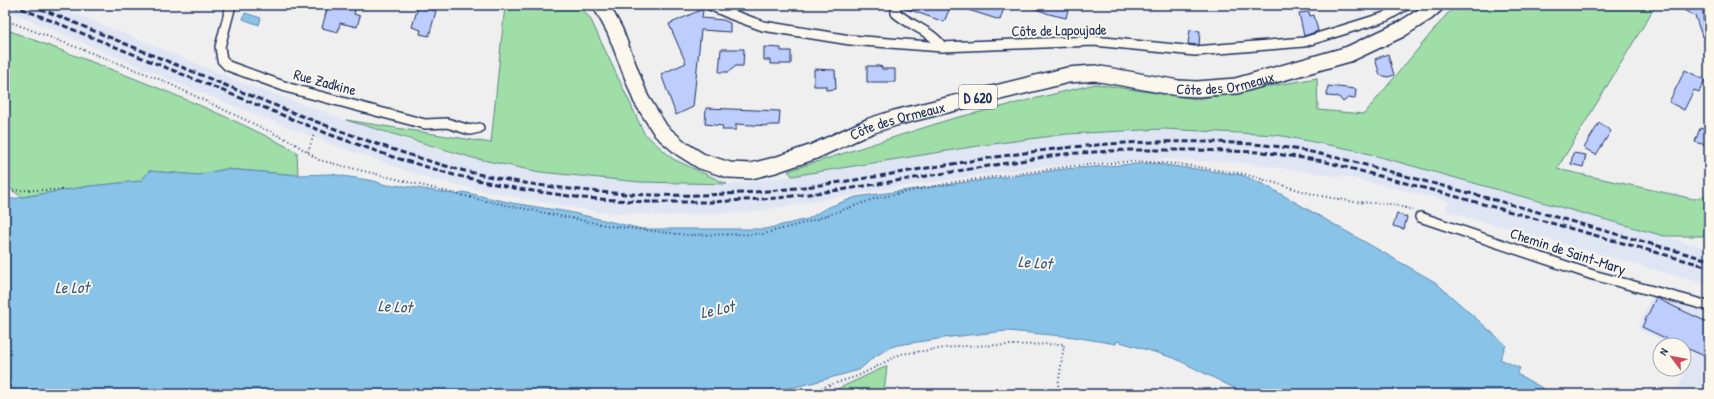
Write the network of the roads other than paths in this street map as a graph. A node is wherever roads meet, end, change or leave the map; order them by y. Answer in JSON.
{"nodes":[{"id":1,"x":231,"y":5,"type":"edge"},
{"id":2,"x":601,"y":5,"type":"edge"},
{"id":3,"x":710,"y":5,"type":"edge"},
{"id":4,"x":733,"y":5,"type":"edge"},
{"id":5,"x":896,"y":5,"type":"edge"},
{"id":6,"x":1406,"y":5,"type":"edge"},
{"id":7,"x":1436,"y":5,"type":"edge"},
{"id":8,"x":730,"y":14,"type":"junction"},
{"id":9,"x":942,"y":47,"type":"junction"},
{"id":10,"x":479,"y":128,"type":"dead end"},
{"id":11,"x":1420,"y":217,"type":"road end"},
{"id":12,"x":1709,"y":306,"type":"edge"}],
"edges":[{"from":1,"to":10,"type":"street","name":"Rue Zadkine"},
{"from":2,"to":7,"type":"main road","name":"Côte des Ormeaux","number":"D 620"},
{"from":3,"to":8,"type":"street","name":"Côte de Lapoujade"},
{"from":4,"to":8,"type":"street"},
{"from":5,"to":9,"type":"street"},
{"from":6,"to":9,"type":"street","name":"Côte de Lapoujade"},
{"from":8,"to":9,"type":"street","name":"Côte de Lapoujade"},
{"from":11,"to":12,"type":"street","name":"Chemin de Saint-Mary"}]}
